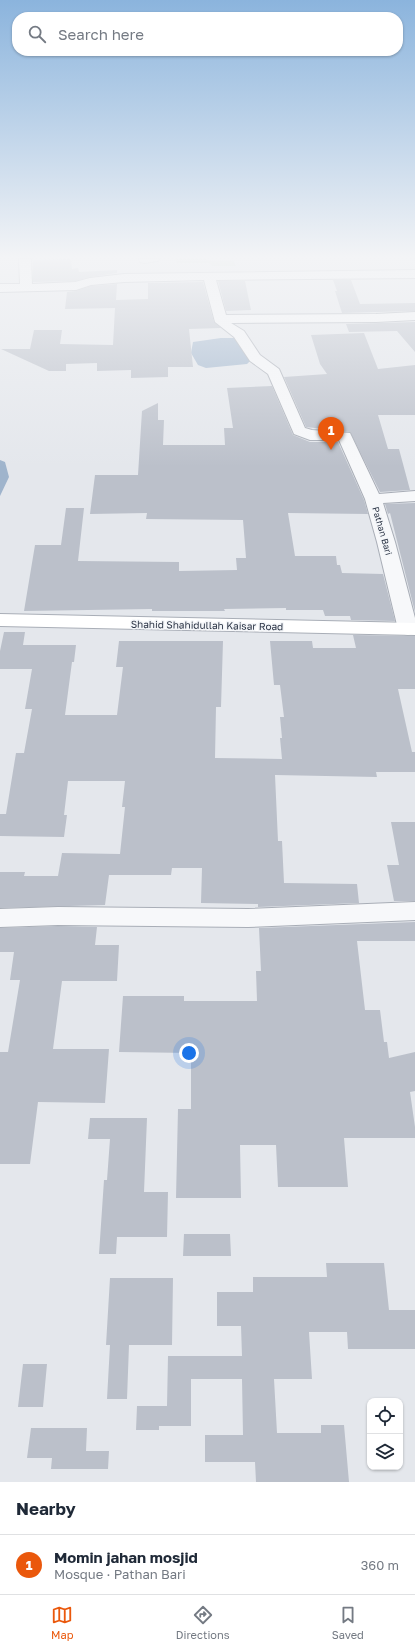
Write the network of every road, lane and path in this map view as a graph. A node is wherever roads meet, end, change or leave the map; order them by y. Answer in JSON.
{"nodes":[{"id":1,"x":229,"y":328,"type":"edge"},
{"id":2,"x":415,"y":496,"type":"edge"},
{"id":3,"x":373,"y":499,"type":"junction"},
{"id":4,"x":0,"y":612,"type":"edge"},
{"id":5,"x":0,"y":620,"type":"edge"},
{"id":6,"x":411,"y":625,"type":"edge"},
{"id":7,"x":415,"y":911,"type":"edge"},
{"id":8,"x":0,"y":918,"type":"edge"}],
"edges":[{"from":1,"to":3,"type":"street","name":"Pathan Bari"},
{"from":2,"to":3,"type":"street"},
{"from":3,"to":6,"type":"street","name":"Pathan Bari"},
{"from":4,"to":6,"type":"main road","name":"Shahid Shahidullah Kaisar Road"},
{"from":5,"to":6,"type":"main road","name":"Shahid Shahidullah Kaisar Road"},
{"from":7,"to":8,"type":"street"}]}
